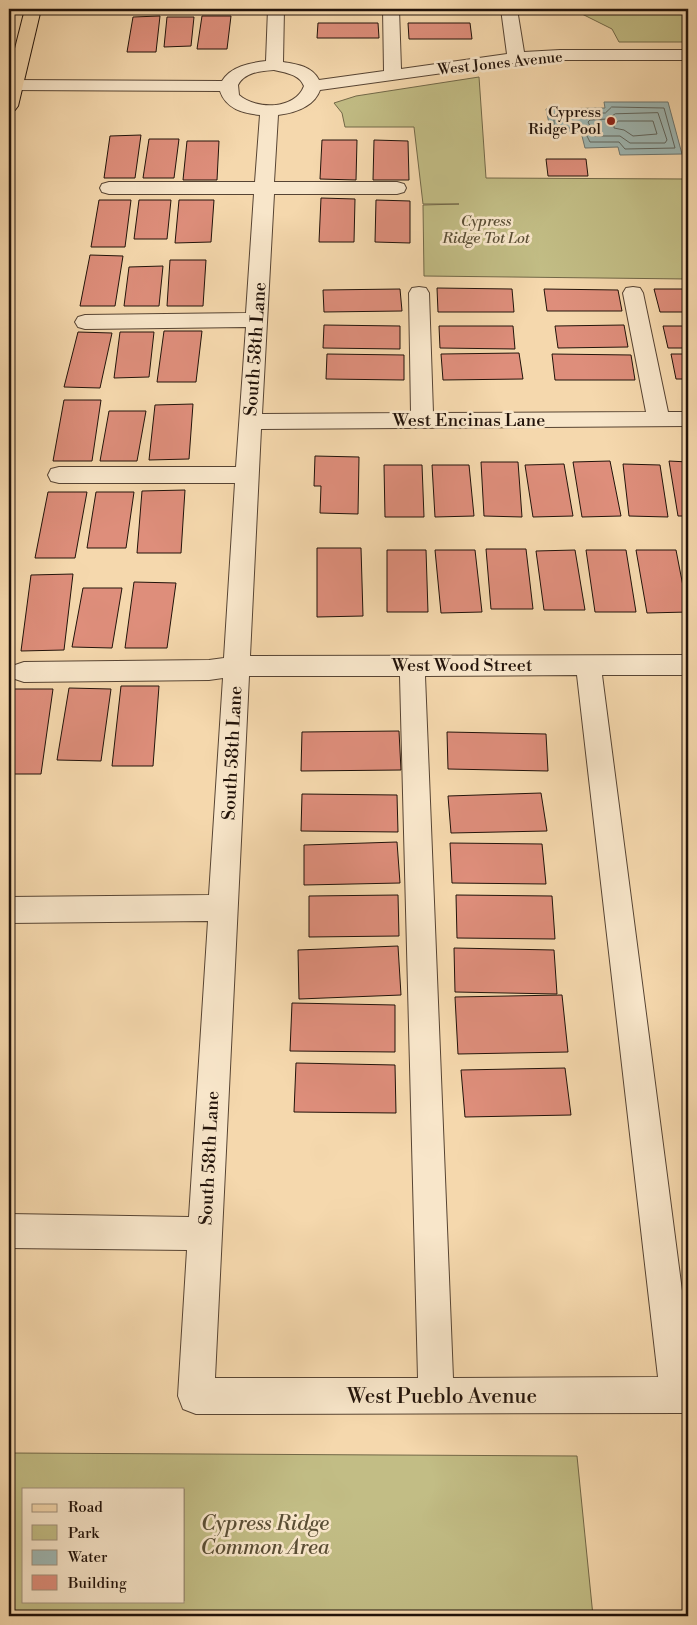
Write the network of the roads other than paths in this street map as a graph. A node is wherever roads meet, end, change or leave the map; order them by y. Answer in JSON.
{"nodes":[{"id":1,"x":34,"y":9,"type":"edge"},
{"id":2,"x":276,"y":9,"type":"edge"},
{"id":3,"x":391,"y":9,"type":"edge"},
{"id":4,"x":509,"y":9,"type":"edge"},
{"id":5,"x":688,"y":55,"type":"edge"},
{"id":6,"x":516,"y":58,"type":"junction"},
{"id":7,"x":274,"y":65,"type":"junction"},
{"id":8,"x":393,"y":75,"type":"junction"},
{"id":9,"x":12,"y":85,"type":"edge"},
{"id":10,"x":229,"y":86,"type":"junction"},
{"id":11,"x":314,"y":86,"type":"junction"},
{"id":12,"x":9,"y":106,"type":"edge"},
{"id":13,"x":269,"y":111,"type":"junction"},
{"id":14,"x":110,"y":188,"type":"dead end"},
{"id":15,"x":397,"y":188,"type":"dead end"},
{"id":16,"x":265,"y":190,"type":"junction"},
{"id":17,"x":419,"y":292,"type":"dead end"},
{"id":18,"x":633,"y":293,"type":"dead end"},
{"id":19,"x":256,"y":320,"type":"junction"},
{"id":20,"x":85,"y":322,"type":"dead end"},
{"id":21,"x":688,"y":418,"type":"edge"},
{"id":22,"x":659,"y":419,"type":"junction"},
{"id":23,"x":422,"y":420,"type":"junction"},
{"id":24,"x":250,"y":422,"type":"junction"},
{"id":25,"x":59,"y":475,"type":"dead end"},
{"id":26,"x":247,"y":475,"type":"junction"},
{"id":27,"x":588,"y":664,"type":"junction"},
{"id":28,"x":412,"y":665,"type":"junction"},
{"id":29,"x":688,"y":665,"type":"edge"},
{"id":30,"x":237,"y":666,"type":"junction"},
{"id":31,"x":24,"y":672,"type":"dead end"},
{"id":32,"x":223,"y":908,"type":"junction"},
{"id":33,"x":9,"y":910,"type":"edge"},
{"id":34,"x":9,"y":1231,"type":"edge"},
{"id":35,"x":205,"y":1234,"type":"junction"},
{"id":36,"x":683,"y":1395,"type":"edge"},
{"id":37,"x":196,"y":1396,"type":"joint"},
{"id":38,"x":436,"y":1396,"type":"junction"}],
"edges":[{"from":1,"to":9,"type":"main road"},
{"from":2,"to":7,"type":"street"},
{"from":3,"to":8,"type":"street"},
{"from":4,"to":6,"type":"street"},
{"from":5,"to":6,"type":"street","name":"West Jones Avenue"},
{"from":6,"to":8,"type":"street","name":"West Jones Avenue"},
{"from":7,"to":10,"type":"street"},
{"from":7,"to":11,"type":"street"},
{"from":8,"to":11,"type":"street","name":"West Jones Avenue"},
{"from":9,"to":10,"type":"street"},
{"from":9,"to":12,"type":"main road"},
{"from":10,"to":13,"type":"street"},
{"from":11,"to":13,"type":"street"},
{"from":13,"to":16,"type":"street","name":"South 58th Lane"},
{"from":14,"to":16,"type":"street"},
{"from":15,"to":16,"type":"street"},
{"from":16,"to":19,"type":"street","name":"South 58th Lane"},
{"from":17,"to":23,"type":"street"},
{"from":18,"to":22,"type":"street"},
{"from":19,"to":20,"type":"street"},
{"from":19,"to":24,"type":"street","name":"South 58th Lane"},
{"from":21,"to":22,"type":"street","name":"West Encinas Lane"},
{"from":22,"to":23,"type":"street","name":"West Encinas Lane"},
{"from":23,"to":24,"type":"street","name":"West Encinas Lane"},
{"from":24,"to":26,"type":"street","name":"South 58th Lane"},
{"from":25,"to":26,"type":"street"},
{"from":26,"to":30,"type":"street","name":"South 58th Lane"},
{"from":27,"to":28,"type":"street","name":"West Wood Street"},
{"from":27,"to":29,"type":"street","name":"West Wood Street"},
{"from":27,"to":36,"type":"street"},
{"from":28,"to":30,"type":"street","name":"West Wood Street"},
{"from":28,"to":38,"type":"street"},
{"from":30,"to":31,"type":"street","name":"West Wood Street"},
{"from":30,"to":32,"type":"street","name":"South 58th Lane"},
{"from":32,"to":33,"type":"street"},
{"from":32,"to":35,"type":"street","name":"South 58th Lane"},
{"from":34,"to":35,"type":"street"},
{"from":35,"to":37,"type":"street","name":"South 58th Lane"},
{"from":36,"to":38,"type":"street","name":"West Pueblo Avenue"},
{"from":37,"to":38,"type":"street","name":"West Pueblo Avenue"}]}
